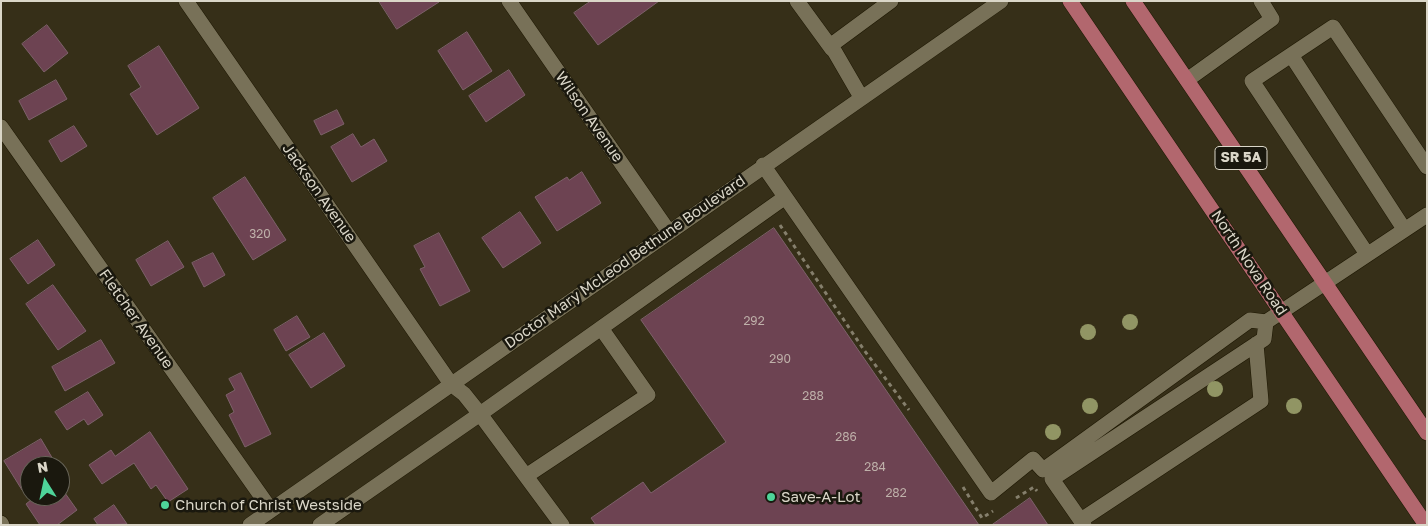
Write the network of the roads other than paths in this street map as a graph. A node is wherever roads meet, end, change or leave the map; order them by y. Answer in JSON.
{"nodes":[{"id":1,"x":186,"y":1,"type":"edge"},
{"id":2,"x":509,"y":1,"type":"edge"},
{"id":3,"x":797,"y":1,"type":"edge"},
{"id":4,"x":891,"y":1,"type":"edge"},
{"id":5,"x":1001,"y":1,"type":"edge"},
{"id":6,"x":1070,"y":1,"type":"edge"},
{"id":7,"x":1134,"y":1,"type":"edge"},
{"id":8,"x":1261,"y":1,"type":"edge"},
{"id":9,"x":832,"y":49,"type":"junction"},
{"id":10,"x":1291,"y":55,"type":"junction"},
{"id":11,"x":1187,"y":80,"type":"junction"},
{"id":12,"x":861,"y":97,"type":"junction"},
{"id":13,"x":1,"y":127,"type":"edge"},
{"id":14,"x":763,"y":165,"type":"junction"},
{"id":15,"x":1427,"y":167,"type":"edge"},
{"id":16,"x":784,"y":198,"type":"junction"},
{"id":17,"x":1427,"y":215,"type":"edge"},
{"id":18,"x":1404,"y":229,"type":"junction"},
{"id":19,"x":669,"y":232,"type":"junction"},
{"id":20,"x":1367,"y":254,"type":"junction"},
{"id":21,"x":1326,"y":282,"type":"junction"},
{"id":22,"x":1283,"y":312,"type":"junction"},
{"id":23,"x":1266,"y":322,"type":"junction"},
{"id":24,"x":601,"y":328,"type":"junction"},
{"id":25,"x":1256,"y":344,"type":"junction"},
{"id":26,"x":451,"y":384,"type":"junction"},
{"id":27,"x":480,"y":414,"type":"junction"},
{"id":28,"x":1427,"y":433,"type":"edge"},
{"id":29,"x":1048,"y":474,"type":"junction"},
{"id":30,"x":526,"y":476,"type":"junction"},
{"id":31,"x":270,"y":510,"type":"junction"},
{"id":32,"x":1083,"y":522,"type":"edge"},
{"id":33,"x":250,"y":525,"type":"edge"},
{"id":34,"x":320,"y":525,"type":"edge"},
{"id":35,"x":562,"y":525,"type":"edge"},
{"id":36,"x":1426,"y":525,"type":"edge"}],
"edges":[{"from":1,"to":26,"type":"street","name":"Jackson Avenue"},
{"from":2,"to":19,"type":"street","name":"Wilson Avenue"},
{"from":3,"to":9,"type":"street"},
{"from":4,"to":9,"type":"street"},
{"from":5,"to":12,"type":"street","name":"Doctor Mary McLeod Bethune Boulevard"},
{"from":6,"to":22,"type":"main road","name":"North Nova Road"},
{"from":7,"to":11,"type":"main road","number":"SR 5A"},
{"from":8,"to":11,"type":"street"},
{"from":9,"to":12,"type":"street"},
{"from":10,"to":15,"type":"street"},
{"from":10,"to":18,"type":"street"},
{"from":10,"to":20,"type":"street"},
{"from":11,"to":21,"type":"main road","number":"SR 5A"},
{"from":12,"to":14,"type":"street","name":"Doctor Mary McLeod Bethune Boulevard"},
{"from":13,"to":31,"type":"street","name":"Fletcher Avenue"},
{"from":14,"to":16,"type":"street"},
{"from":14,"to":19,"type":"street","name":"Doctor Mary McLeod Bethune Boulevard"},
{"from":16,"to":24,"type":"street"},
{"from":16,"to":29,"type":"street"},
{"from":17,"to":18,"type":"street"},
{"from":18,"to":20,"type":"street"},
{"from":19,"to":26,"type":"street","name":"Doctor Mary McLeod Bethune Boulevard"},
{"from":20,"to":21,"type":"street"},
{"from":21,"to":22,"type":"street"},
{"from":21,"to":28,"type":"main road","number":"SR 5A"},
{"from":22,"to":23,"type":"street"},
{"from":22,"to":36,"type":"main road","name":"North Nova Road"},
{"from":23,"to":25,"type":"street"},
{"from":23,"to":29,"type":"street"},
{"from":24,"to":27,"type":"street"},
{"from":24,"to":30,"type":"street"},
{"from":25,"to":29,"type":"street"},
{"from":25,"to":32,"type":"street"},
{"from":26,"to":27,"type":"street","name":"Jackson Avenue"},
{"from":26,"to":31,"type":"street","name":"Doctor Mary McLeod Bethune Boulevard"},
{"from":27,"to":30,"type":"street","name":"Jackson Avenue"},
{"from":27,"to":34,"type":"street"},
{"from":29,"to":32,"type":"street"},
{"from":30,"to":35,"type":"street","name":"Jackson Avenue"},
{"from":31,"to":33,"type":"street","name":"Doctor Mary McLeod Bethune Boulevard"}]}
